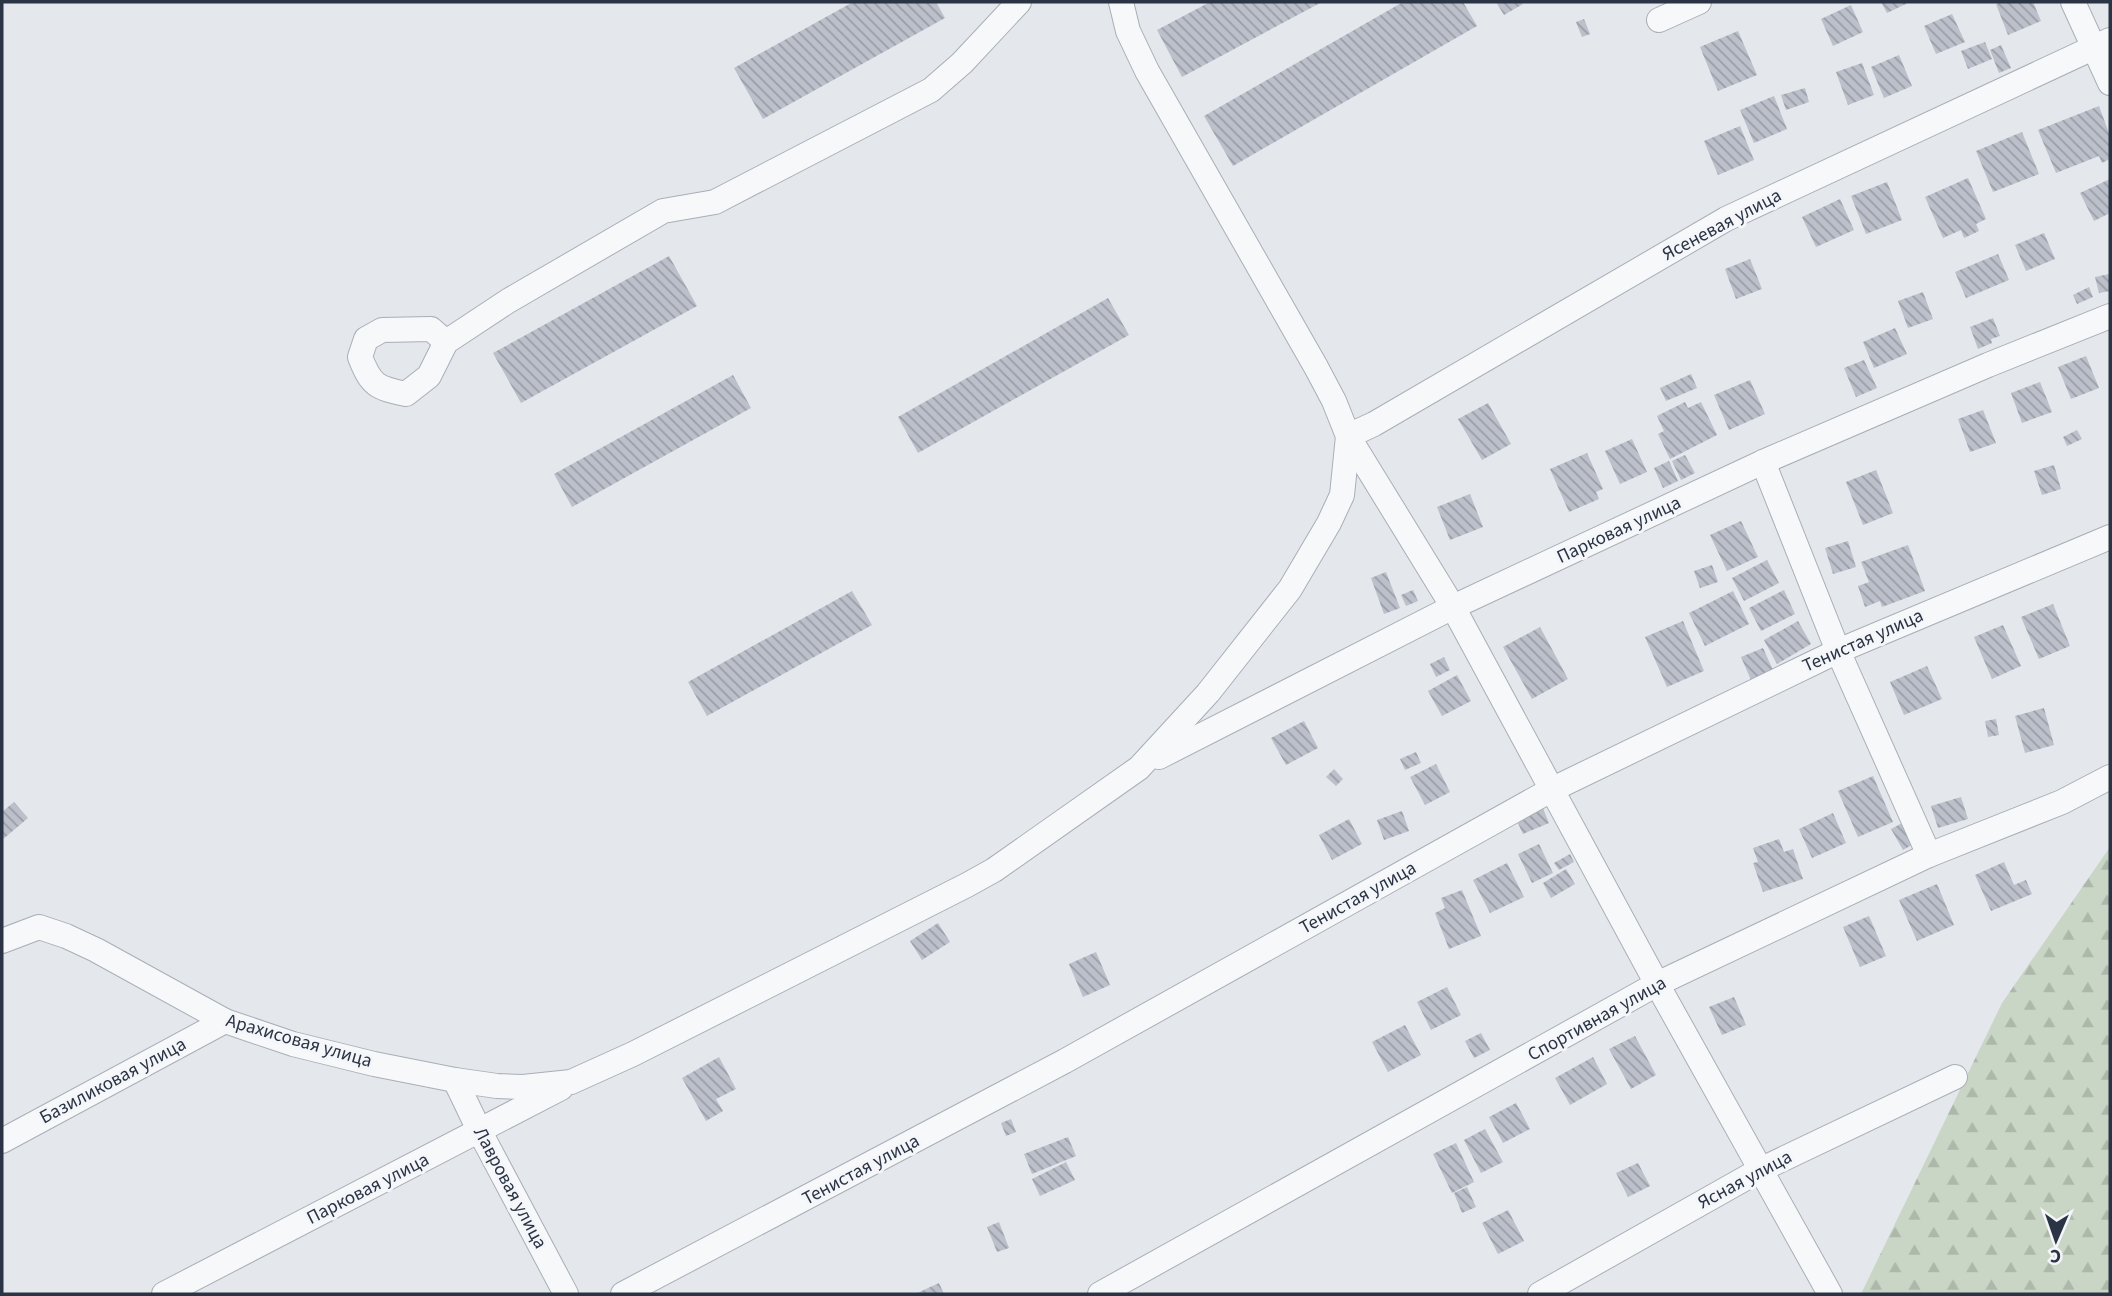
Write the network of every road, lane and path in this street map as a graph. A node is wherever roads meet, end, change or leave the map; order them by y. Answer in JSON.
{"nodes":[{"id":1,"x":1018,"y":2,"type":"edge"},
{"id":2,"x":1121,"y":2,"type":"edge"},
{"id":3,"x":1699,"y":2,"type":"edge"},
{"id":4,"x":2073,"y":2,"type":"edge"},
{"id":5,"x":1659,"y":20,"type":"dead end"},
{"id":6,"x":2102,"y":44,"type":"edge"},
{"id":7,"x":2110,"y":83,"type":"edge"},
{"id":8,"x":2110,"y":316,"type":"edge"},
{"id":9,"x":446,"y":342,"type":"dead end"},
{"id":10,"x":1348,"y":436,"type":"junction"},
{"id":11,"x":1763,"y":463,"type":"junction"},
{"id":12,"x":2110,"y":537,"type":"edge"},
{"id":13,"x":1452,"y":607,"type":"junction"},
{"id":14,"x":1838,"y":651,"type":"junction"},
{"id":15,"x":1139,"y":768,"type":"junction"},
{"id":16,"x":2110,"y":776,"type":"edge"},
{"id":17,"x":1551,"y":790,"type":"junction"},
{"id":18,"x":1929,"y":855,"type":"junction"},
{"id":19,"x":2,"y":942,"type":"edge"},
{"id":20,"x":1657,"y":984,"type":"junction"},
{"id":21,"x":225,"y":1021,"type":"junction"},
{"id":22,"x":1955,"y":1077,"type":"dead end"},
{"id":23,"x":455,"y":1080,"type":"junction"},
{"id":24,"x":571,"y":1082,"type":"junction"},
{"id":25,"x":480,"y":1132,"type":"junction"},
{"id":26,"x":2,"y":1141,"type":"edge"},
{"id":27,"x":1760,"y":1170,"type":"junction"},
{"id":28,"x":164,"y":1294,"type":"edge"},
{"id":29,"x":566,"y":1294,"type":"edge"},
{"id":30,"x":623,"y":1294,"type":"edge"},
{"id":31,"x":1100,"y":1294,"type":"edge"},
{"id":32,"x":1540,"y":1294,"type":"edge"},
{"id":33,"x":1830,"y":1294,"type":"edge"}],
"edges":[{"from":1,"to":9,"type":"street"},
{"from":2,"to":10,"type":"street"},
{"from":3,"to":5,"type":"street"},
{"from":4,"to":6,"type":"street"},
{"from":6,"to":7,"type":"street"},
{"from":6,"to":10,"type":"street","name":"Ясеневая улица"},
{"from":8,"to":11,"type":"street","name":"Парковая улица"},
{"from":10,"to":13,"type":"street"},
{"from":10,"to":15,"type":"street"},
{"from":11,"to":13,"type":"street","name":"Парковая улица"},
{"from":11,"to":14,"type":"street"},
{"from":12,"to":14,"type":"street","name":"Тенистая улица"},
{"from":13,"to":15,"type":"street","name":"Парковая улица"},
{"from":13,"to":17,"type":"street"},
{"from":14,"to":17,"type":"street","name":"Тенистая улица"},
{"from":14,"to":18,"type":"street"},
{"from":15,"to":24,"type":"street"},
{"from":16,"to":18,"type":"street","name":"Спортивная улица"},
{"from":17,"to":20,"type":"street"},
{"from":17,"to":30,"type":"street","name":"Тенистая улица"},
{"from":18,"to":20,"type":"street","name":"Спортивная улица"},
{"from":19,"to":21,"type":"street","name":"Арахисовая улица"},
{"from":20,"to":27,"type":"street"},
{"from":20,"to":31,"type":"street","name":"Спортивная улица"},
{"from":21,"to":23,"type":"street","name":"Арахисовая улица"},
{"from":21,"to":26,"type":"street","name":"Базиликовая улица"},
{"from":22,"to":27,"type":"street","name":"Ясная улица"},
{"from":23,"to":24,"type":"street","name":"Арахисовая улица"},
{"from":23,"to":25,"type":"street","name":"Лавровая улица"},
{"from":24,"to":25,"type":"street","name":"Парковая улица"},
{"from":25,"to":28,"type":"street","name":"Парковая улица"},
{"from":25,"to":29,"type":"street","name":"Лавровая улица"},
{"from":27,"to":32,"type":"street","name":"Ясная улица"},
{"from":27,"to":33,"type":"street"}]}
